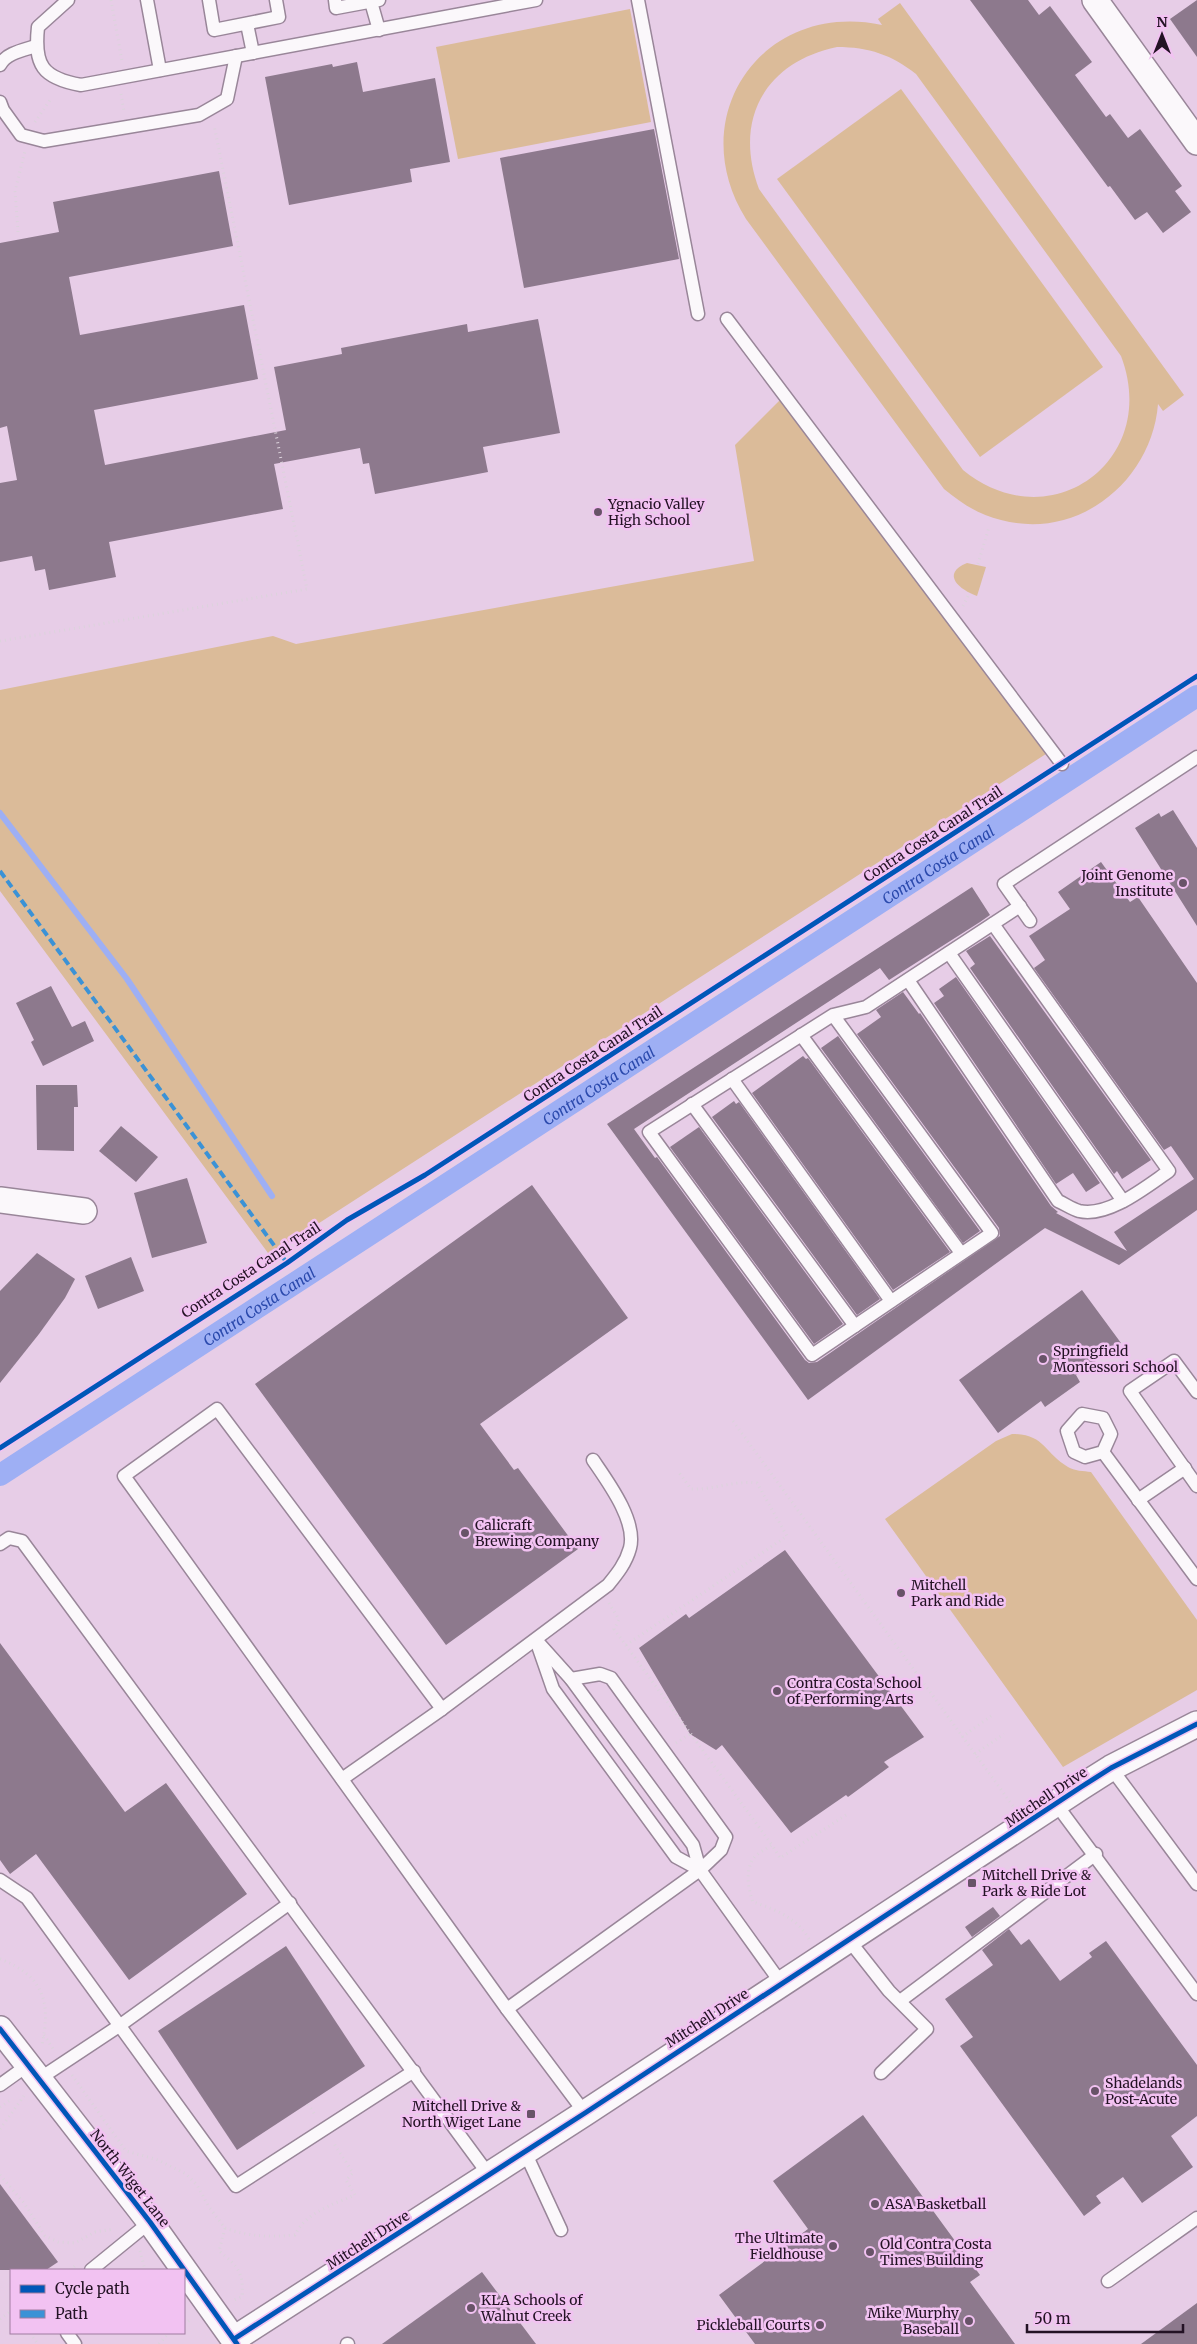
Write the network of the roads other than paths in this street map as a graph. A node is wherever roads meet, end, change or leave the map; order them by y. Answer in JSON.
{"nodes":[{"id":1,"x":68,"y":0,"type":"edge"},
{"id":2,"x":147,"y":0,"type":"edge"},
{"id":3,"x":209,"y":0,"type":"edge"},
{"id":4,"x":276,"y":0,"type":"edge"},
{"id":5,"x":335,"y":0,"type":"edge"},
{"id":6,"x":536,"y":0,"type":"edge"},
{"id":7,"x":638,"y":0,"type":"edge"},
{"id":8,"x":375,"y":1,"type":"edge"},
{"id":9,"x":1104,"y":3,"type":"edge"},
{"id":10,"x":493,"y":4,"type":"edge"},
{"id":11,"x":247,"y":24,"type":"junction"},
{"id":12,"x":379,"y":30,"type":"junction"},
{"id":13,"x":36,"y":46,"type":"junction"},
{"id":14,"x":253,"y":53,"type":"junction"},
{"id":15,"x":236,"y":56,"type":"junction"},
{"id":16,"x":0,"y":65,"type":"edge"},
{"id":17,"x":160,"y":70,"type":"junction"},
{"id":18,"x":0,"y":102,"type":"edge"},
{"id":19,"x":1197,"y":142,"type":"edge"},
{"id":20,"x":698,"y":314,"type":"dead end"},
{"id":21,"x":727,"y":319,"type":"dead end"},
{"id":22,"x":1197,"y":757,"type":"edge"},
{"id":23,"x":1062,"y":764,"type":"dead end"},
{"id":24,"x":1020,"y":906,"type":"junction"},
{"id":25,"x":1030,"y":921,"type":"dead end"},
{"id":26,"x":994,"y":924,"type":"junction"},
{"id":27,"x":949,"y":953,"type":"junction"},
{"id":28,"x":908,"y":980,"type":"junction"},
{"id":29,"x":833,"y":1015,"type":"junction"},
{"id":30,"x":801,"y":1035,"type":"junction"},
{"id":31,"x":732,"y":1079,"type":"junction"},
{"id":32,"x":692,"y":1104,"type":"junction"},
{"id":33,"x":0,"y":1200,"type":"edge"},
{"id":34,"x":1123,"y":1201,"type":"junction"},
{"id":35,"x":84,"y":1211,"type":"dead end"},
{"id":36,"x":961,"y":1253,"type":"junction"},
{"id":37,"x":891,"y":1301,"type":"junction"},
{"id":38,"x":855,"y":1326,"type":"junction"},
{"id":39,"x":1197,"y":1392,"type":"edge"},
{"id":40,"x":1103,"y":1452,"type":"dead end"},
{"id":41,"x":594,"y":1460,"type":"dead end"},
{"id":42,"x":1185,"y":1468,"type":"junction"},
{"id":43,"x":1197,"y":1486,"type":"edge"},
{"id":44,"x":1138,"y":1500,"type":"junction"},
{"id":45,"x":0,"y":1544,"type":"edge"},
{"id":46,"x":1197,"y":1579,"type":"edge"},
{"id":47,"x":536,"y":1640,"type":"junction"},
{"id":48,"x":571,"y":1678,"type":"junction"},
{"id":49,"x":442,"y":1709,"type":"junction"},
{"id":50,"x":1197,"y":1724,"type":"edge"},
{"id":51,"x":1111,"y":1768,"type":"junction"},
{"id":52,"x":342,"y":1779,"type":"junction"},
{"id":53,"x":1056,"y":1804,"type":"junction"},
{"id":54,"x":1096,"y":1854,"type":"junction"},
{"id":55,"x":700,"y":1870,"type":"junction"},
{"id":56,"x":0,"y":1880,"type":"edge"},
{"id":57,"x":1197,"y":1884,"type":"edge"},
{"id":58,"x":290,"y":1903,"type":"junction"},
{"id":59,"x":848,"y":1939,"type":"junction"},
{"id":60,"x":780,"y":1984,"type":"junction"},
{"id":61,"x":1197,"y":1994,"type":"edge"},
{"id":62,"x":900,"y":2001,"type":"junction"},
{"id":63,"x":507,"y":2009,"type":"junction"},
{"id":64,"x":119,"y":2026,"type":"junction"},
{"id":65,"x":0,"y":2029,"type":"edge"},
{"id":66,"x":414,"y":2071,"type":"junction"},
{"id":67,"x":34,"y":2072,"type":"junction"},
{"id":68,"x":881,"y":2073,"type":"dead end"},
{"id":69,"x":0,"y":2085,"type":"edge"},
{"id":70,"x":585,"y":2113,"type":"junction"},
{"id":71,"x":525,"y":2152,"type":"junction"},
{"id":72,"x":489,"y":2175,"type":"junction"},
{"id":73,"x":1197,"y":2218,"type":"edge"},
{"id":74,"x":150,"y":2222,"type":"junction"},
{"id":75,"x":561,"y":2230,"type":"dead end"},
{"id":76,"x":92,"y":2269,"type":"edge"},
{"id":77,"x":184,"y":2269,"type":"edge"},
{"id":78,"x":185,"y":2271,"type":"edge"},
{"id":79,"x":1108,"y":2281,"type":"dead end"},
{"id":80,"x":236,"y":2342,"type":"edge"}],
"edges":[{"from":1,"to":13,"type":"lane"},
{"from":2,"to":17,"type":"lane"},
{"from":3,"to":11,"type":"lane"},
{"from":4,"to":11,"type":"lane"},
{"from":5,"to":8,"type":"lane"},
{"from":6,"to":10,"type":"lane"},
{"from":7,"to":20,"type":"lane"},
{"from":8,"to":12,"type":"lane"},
{"from":9,"to":19,"type":"street"},
{"from":10,"to":12,"type":"lane"},
{"from":11,"to":14,"type":"lane"},
{"from":12,"to":14,"type":"lane"},
{"from":13,"to":16,"type":"lane"},
{"from":13,"to":17,"type":"lane"},
{"from":14,"to":15,"type":"lane"},
{"from":15,"to":17,"type":"lane"},
{"from":15,"to":18,"type":"lane"},
{"from":21,"to":23,"type":"lane"},
{"from":22,"to":24,"type":"lane"},
{"from":24,"to":25,"type":"lane"},
{"from":24,"to":26,"type":"lane"},
{"from":26,"to":27,"type":"lane"},
{"from":26,"to":34,"type":"lane"},
{"from":27,"to":28,"type":"lane"},
{"from":27,"to":34,"type":"lane"},
{"from":28,"to":29,"type":"lane"},
{"from":28,"to":34,"type":"lane"},
{"from":29,"to":30,"type":"lane"},
{"from":29,"to":36,"type":"lane"},
{"from":30,"to":31,"type":"lane"},
{"from":30,"to":36,"type":"lane"},
{"from":31,"to":32,"type":"lane"},
{"from":31,"to":37,"type":"lane"},
{"from":32,"to":38,"type":"lane"},
{"from":32,"to":38,"type":"lane"},
{"from":33,"to":35,"type":"street"},
{"from":36,"to":37,"type":"lane"},
{"from":37,"to":38,"type":"lane"},
{"from":39,"to":42,"type":"lane"},
{"from":40,"to":44,"type":"lane"},
{"from":41,"to":47,"type":"lane"},
{"from":42,"to":43,"type":"lane"},
{"from":42,"to":44,"type":"lane"},
{"from":44,"to":46,"type":"lane"},
{"from":45,"to":58,"type":"lane"},
{"from":47,"to":48,"type":"lane"},
{"from":47,"to":49,"type":"lane"},
{"from":47,"to":55,"type":"lane"},
{"from":48,"to":55,"type":"lane"},
{"from":48,"to":55,"type":"lane"},
{"from":49,"to":52,"type":"lane"},
{"from":49,"to":52,"type":"lane"},
{"from":50,"to":51,"type":"street","name":"Mitchell Drive"},
{"from":51,"to":53,"type":"street","name":"Mitchell Drive"},
{"from":51,"to":57,"type":"lane"},
{"from":52,"to":63,"type":"lane"},
{"from":53,"to":54,"type":"lane"},
{"from":53,"to":59,"type":"street","name":"Mitchell Drive"},
{"from":54,"to":61,"type":"lane"},
{"from":54,"to":62,"type":"lane"},
{"from":55,"to":60,"type":"lane"},
{"from":55,"to":63,"type":"lane"},
{"from":56,"to":64,"type":"lane"},
{"from":58,"to":64,"type":"lane"},
{"from":58,"to":66,"type":"lane"},
{"from":59,"to":60,"type":"street","name":"Mitchell Drive"},
{"from":59,"to":62,"type":"lane"},
{"from":60,"to":70,"type":"street","name":"Mitchell Drive"},
{"from":62,"to":68,"type":"lane"},
{"from":63,"to":70,"type":"lane"},
{"from":64,"to":66,"type":"lane"},
{"from":64,"to":67,"type":"lane"},
{"from":65,"to":67,"type":"street","name":"North Wiget Lane"},
{"from":66,"to":72,"type":"lane"},
{"from":67,"to":69,"type":"lane"},
{"from":67,"to":74,"type":"street","name":"North Wiget Lane"},
{"from":70,"to":71,"type":"street","name":"Mitchell Drive"},
{"from":71,"to":72,"type":"street","name":"Mitchell Drive"},
{"from":71,"to":75,"type":"lane"},
{"from":72,"to":80,"type":"street","name":"Mitchell Drive"},
{"from":73,"to":79,"type":"lane"},
{"from":74,"to":76,"type":"lane"},
{"from":74,"to":77,"type":"street","name":"North Wiget Lane"},
{"from":78,"to":80,"type":"street","name":"North Wiget Lane"}]}
